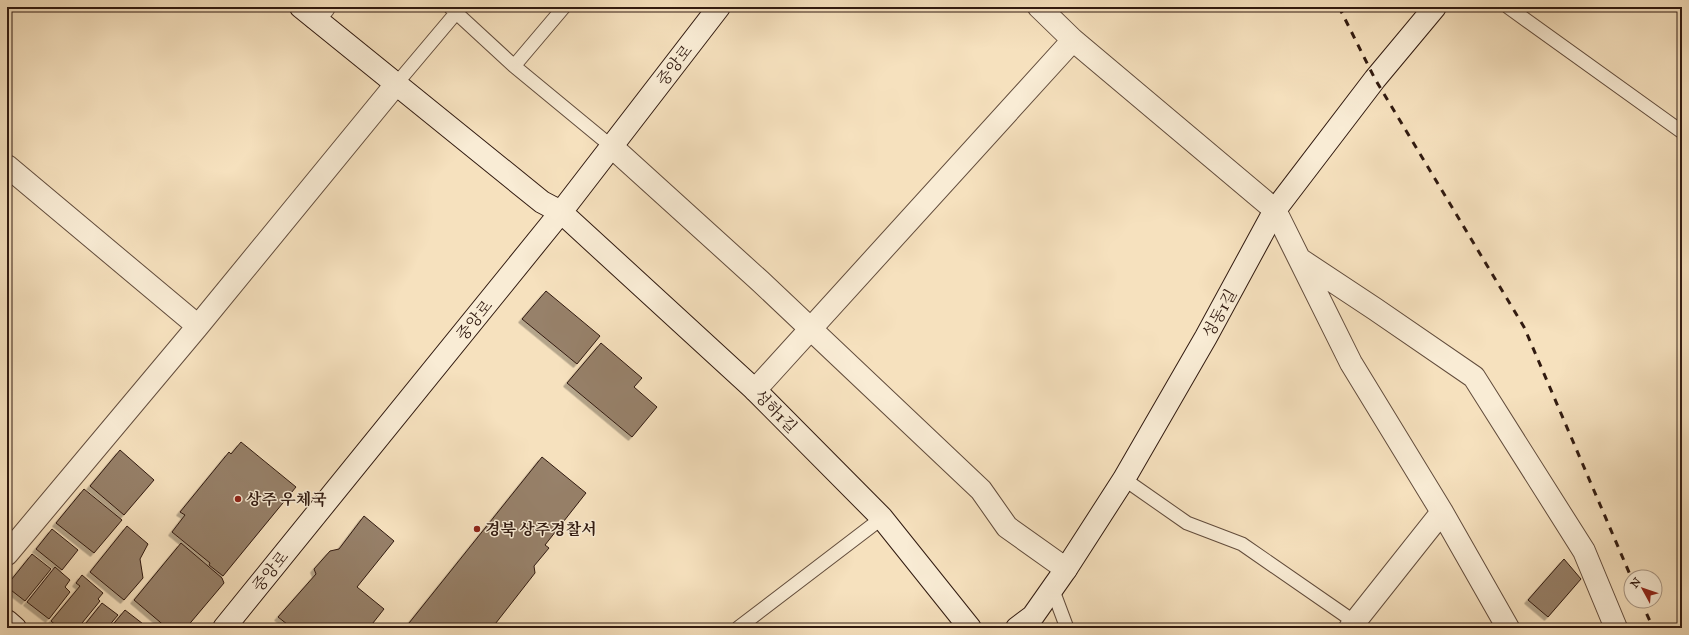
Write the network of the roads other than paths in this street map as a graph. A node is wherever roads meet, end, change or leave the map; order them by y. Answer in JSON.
{"nodes":[{"id":1,"x":564,"y":7,"type":"edge"},
{"id":2,"x":719,"y":7,"type":"edge"},
{"id":3,"x":1039,"y":7,"type":"edge"},
{"id":4,"x":1435,"y":7,"type":"edge"},
{"id":5,"x":1508,"y":7,"type":"edge"},
{"id":6,"x":453,"y":10,"type":"edge"},
{"id":7,"x":313,"y":11,"type":"edge"},
{"id":8,"x":1073,"y":40,"type":"junction"},
{"id":9,"x":514,"y":66,"type":"junction"},
{"id":10,"x":397,"y":83,"type":"junction"},
{"id":11,"x":1682,"y":132,"type":"edge"},
{"id":12,"x":612,"y":146,"type":"junction"},
{"id":13,"x":7,"y":166,"type":"edge"},
{"id":14,"x":1275,"y":210,"type":"junction"},
{"id":15,"x":562,"y":212,"type":"junction"},
{"id":16,"x":1301,"y":260,"type":"junction"},
{"id":17,"x":198,"y":326,"type":"junction"},
{"id":18,"x":810,"y":328,"type":"junction"},
{"id":19,"x":755,"y":390,"type":"junction"},
{"id":20,"x":1124,"y":479,"type":"junction"},
{"id":21,"x":1442,"y":512,"type":"junction"},
{"id":22,"x":882,"y":518,"type":"junction"},
{"id":23,"x":7,"y":554,"type":"edge"},
{"id":24,"x":1066,"y":569,"type":"junction"},
{"id":25,"x":1052,"y":588,"type":"junction"},
{"id":26,"x":7,"y":621,"type":"edge"},
{"id":27,"x":1356,"y":626,"type":"edge"},
{"id":28,"x":15,"y":628,"type":"edge"},
{"id":29,"x":224,"y":628,"type":"edge"},
{"id":30,"x":738,"y":628,"type":"edge"},
{"id":31,"x":970,"y":628,"type":"edge"},
{"id":32,"x":1017,"y":628,"type":"edge"},
{"id":33,"x":1067,"y":628,"type":"edge"},
{"id":34,"x":1508,"y":628,"type":"edge"},
{"id":35,"x":1616,"y":628,"type":"edge"}],
"edges":[{"from":1,"to":9,"type":"lane"},
{"from":2,"to":12,"type":"street","name":"중앙로"},
{"from":3,"to":8,"type":"street"},
{"from":4,"to":14,"type":"street","name":"성동1길"},
{"from":5,"to":11,"type":"lane"},
{"from":6,"to":9,"type":"lane"},
{"from":6,"to":10,"type":"lane"},
{"from":7,"to":10,"type":"street","name":"성하1길"},
{"from":8,"to":14,"type":"street"},
{"from":8,"to":18,"type":"street"},
{"from":9,"to":12,"type":"lane"},
{"from":10,"to":15,"type":"street","name":"성하1길"},
{"from":10,"to":17,"type":"street"},
{"from":12,"to":15,"type":"street","name":"중앙로"},
{"from":12,"to":18,"type":"street"},
{"from":13,"to":17,"type":"street"},
{"from":14,"to":16,"type":"street"},
{"from":14,"to":20,"type":"street","name":"성동1길"},
{"from":15,"to":19,"type":"street","name":"성하1길"},
{"from":15,"to":29,"type":"street","name":"중앙로"},
{"from":16,"to":21,"type":"street"},
{"from":16,"to":35,"type":"street"},
{"from":17,"to":23,"type":"street"},
{"from":18,"to":19,"type":"street"},
{"from":18,"to":24,"type":"street"},
{"from":19,"to":22,"type":"street","name":"성하1길"},
{"from":20,"to":24,"type":"street","name":"성동1길"},
{"from":20,"to":27,"type":"lane"},
{"from":21,"to":27,"type":"street"},
{"from":21,"to":34,"type":"street"},
{"from":22,"to":30,"type":"lane"},
{"from":22,"to":31,"type":"street","name":"성하1길"},
{"from":24,"to":25,"type":"street","name":"성동1길"},
{"from":25,"to":32,"type":"street","name":"성동1길"},
{"from":25,"to":33,"type":"lane"},
{"from":26,"to":28,"type":"street"}]}
